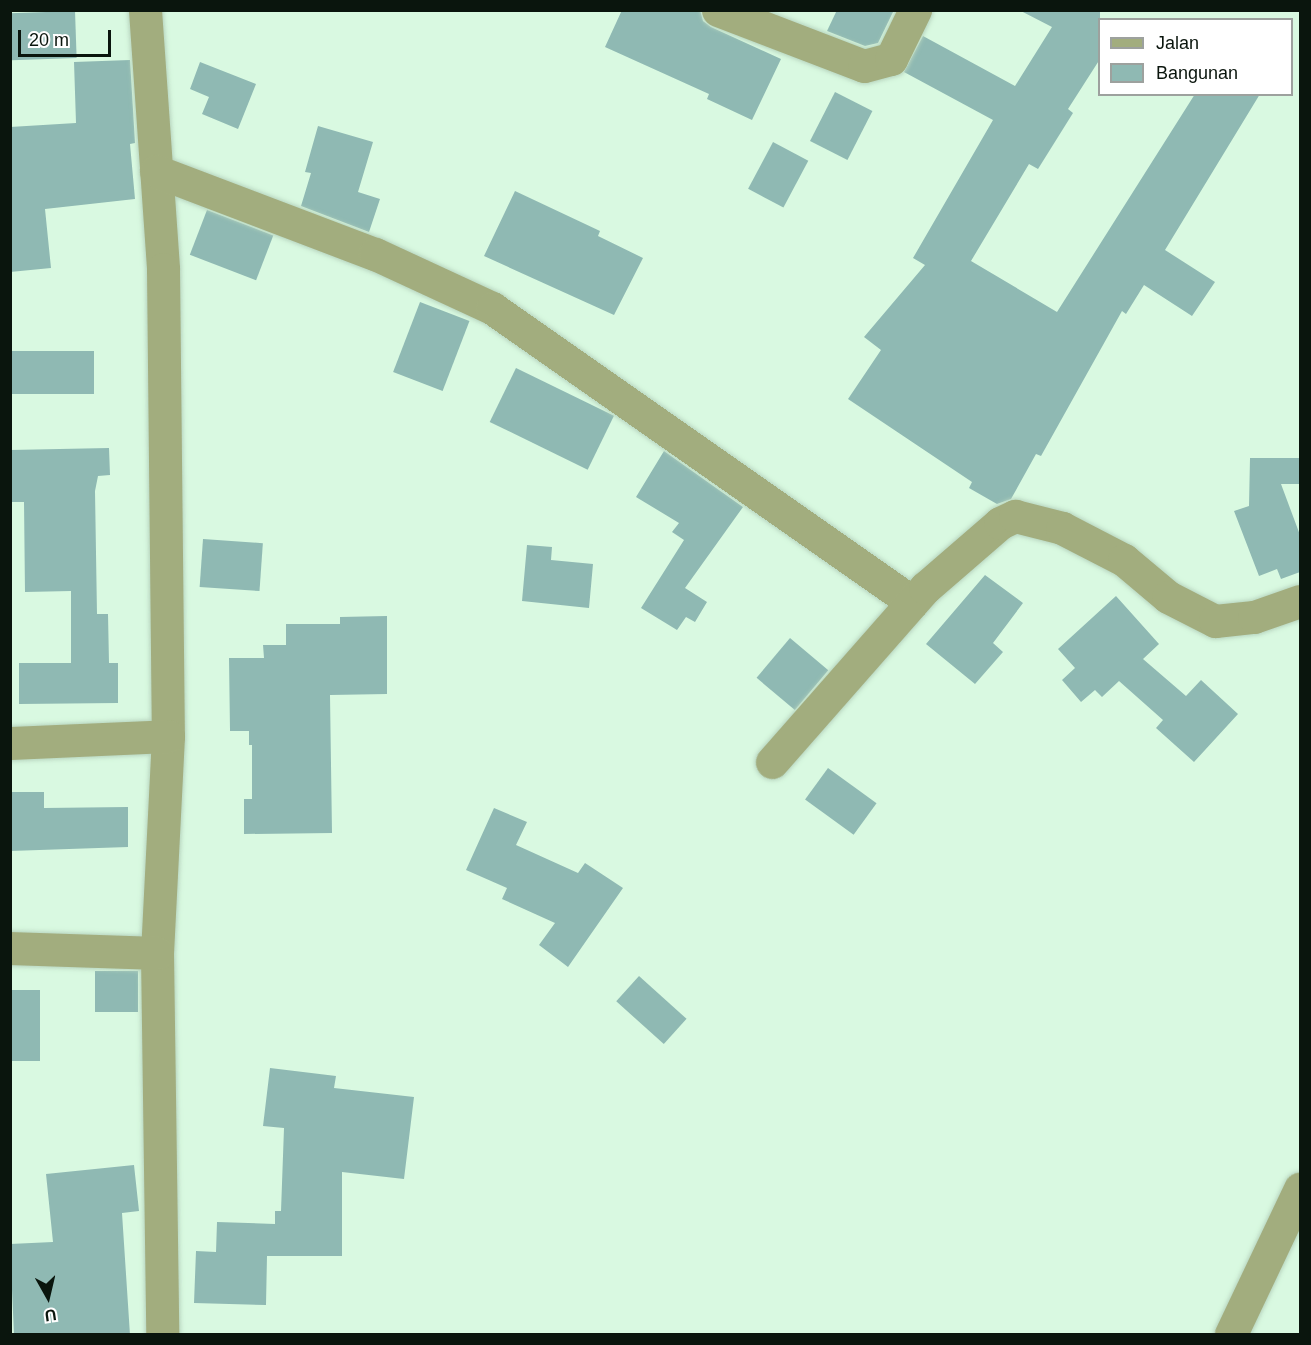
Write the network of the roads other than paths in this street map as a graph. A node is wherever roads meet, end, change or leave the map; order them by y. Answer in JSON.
{"nodes":[{"id":1,"x":145,"y":10,"type":"edge"},
{"id":2,"x":718,"y":10,"type":"edge"},
{"id":3,"x":915,"y":10,"type":"edge"},
{"id":4,"x":156,"y":171,"type":"junction"},
{"id":5,"x":1300,"y":601,"type":"edge"},
{"id":6,"x":912,"y":602,"type":"junction"},
{"id":7,"x":168,"y":736,"type":"junction"},
{"id":8,"x":10,"y":743,"type":"edge"},
{"id":9,"x":772,"y":762,"type":"dead end"},
{"id":10,"x":10,"y":948,"type":"edge"},
{"id":11,"x":157,"y":953,"type":"junction"},
{"id":12,"x":1298,"y":1200,"type":"edge"},
{"id":13,"x":162,"y":1335,"type":"edge"},
{"id":14,"x":1231,"y":1335,"type":"edge"}],
"edges":[{"from":1,"to":4,"type":"street"},
{"from":2,"to":3,"type":"street"},
{"from":4,"to":6,"type":"street"},
{"from":4,"to":7,"type":"street"},
{"from":5,"to":6,"type":"street"},
{"from":6,"to":9,"type":"street"},
{"from":7,"to":8,"type":"street"},
{"from":7,"to":11,"type":"street"},
{"from":10,"to":11,"type":"street"},
{"from":11,"to":13,"type":"street"},
{"from":12,"to":14,"type":"street"}]}
